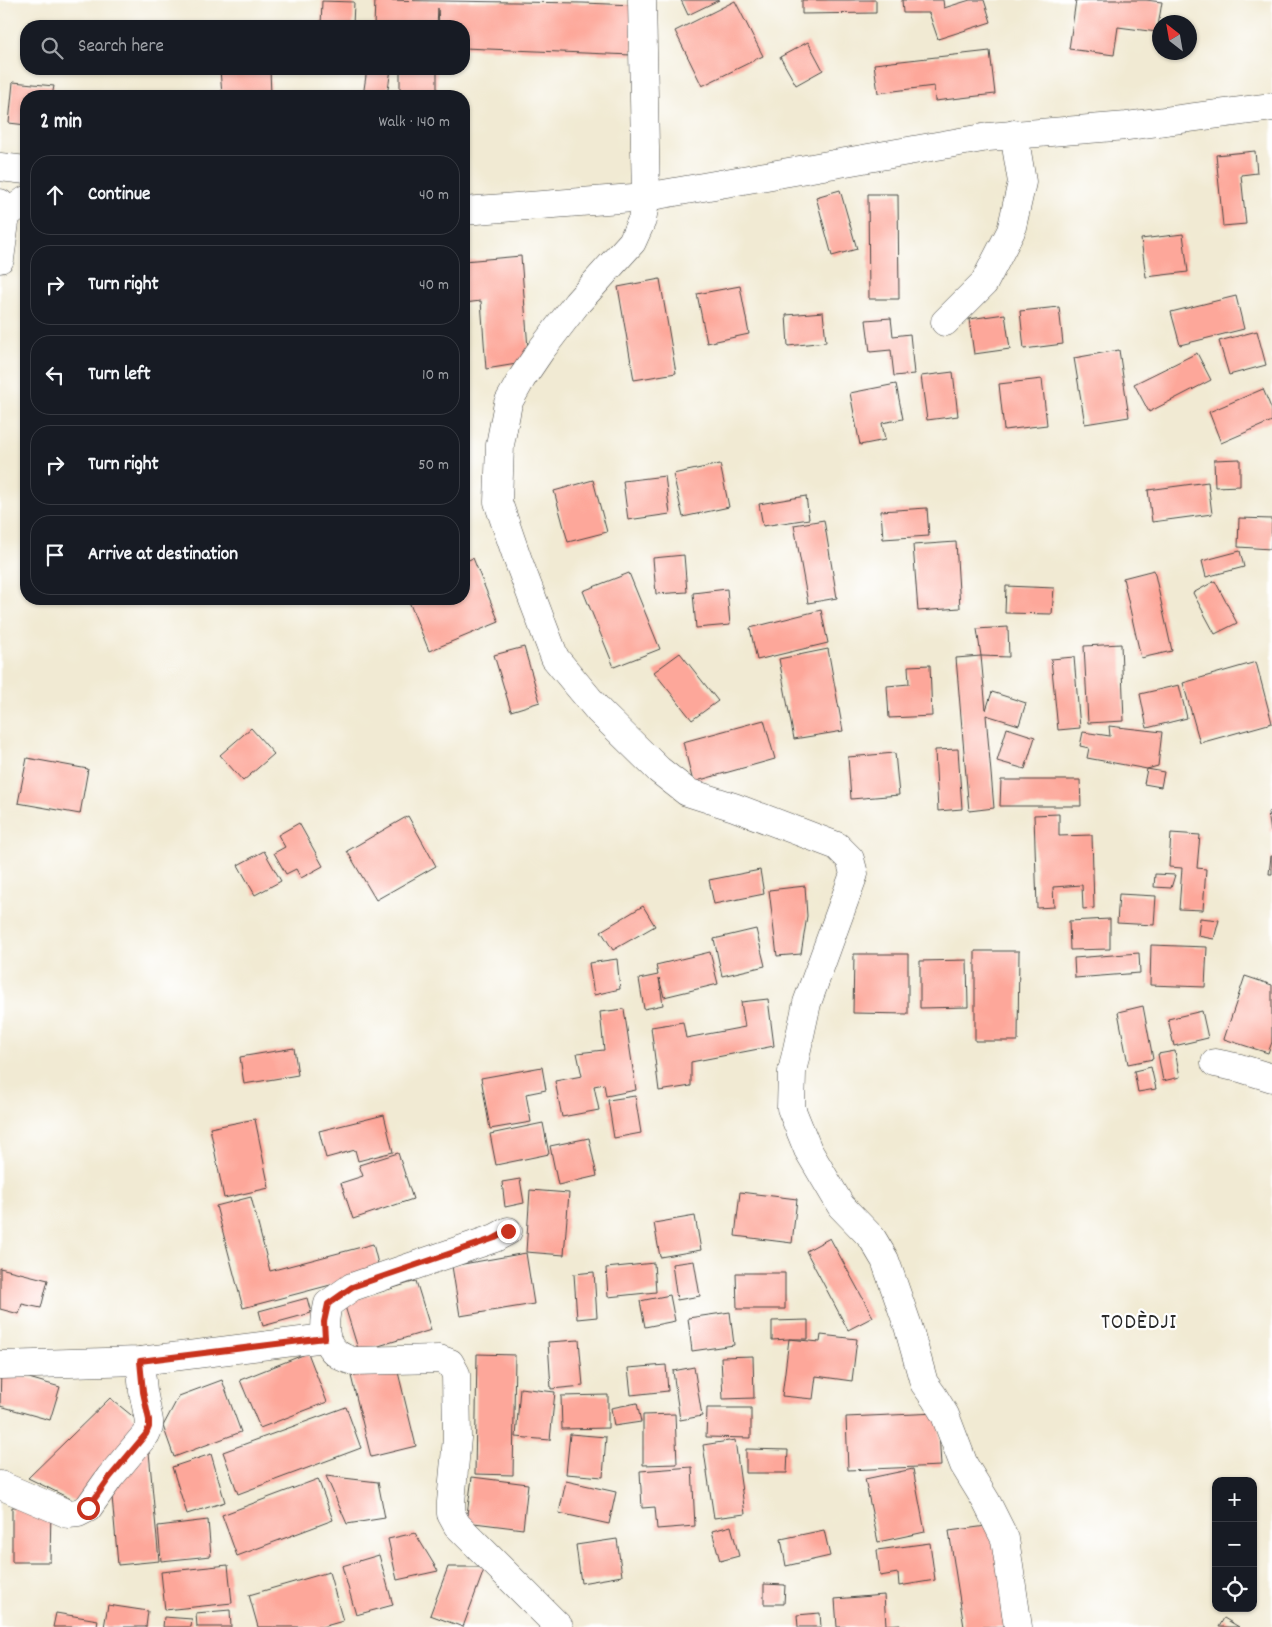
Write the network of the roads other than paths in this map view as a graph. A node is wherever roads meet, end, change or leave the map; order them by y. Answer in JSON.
{"nodes":[{"id":1,"x":642,"y":0,"type":"edge"},
{"id":2,"x":1272,"y":107,"type":"edge"},
{"id":3,"x":1014,"y":134,"type":"junction"},
{"id":4,"x":0,"y":167,"type":"edge"},
{"id":5,"x":20,"y":169,"type":"edge"},
{"id":6,"x":646,"y":197,"type":"junction"},
{"id":7,"x":11,"y":206,"type":"edge"},
{"id":8,"x":470,"y":211,"type":"edge"},
{"id":9,"x":0,"y":259,"type":"edge"},
{"id":10,"x":945,"y":322,"type":"dead end"},
{"id":11,"x":1215,"y":1063,"type":"dead end"},
{"id":12,"x":1272,"y":1078,"type":"edge"},
{"id":13,"x":508,"y":1231,"type":"dead end"},
{"id":14,"x":325,"y":1338,"type":"junction"},
{"id":15,"x":140,"y":1361,"type":"junction"},
{"id":16,"x":0,"y":1365,"type":"edge"},
{"id":17,"x":0,"y":1484,"type":"edge"},
{"id":18,"x":559,"y":1627,"type":"edge"},
{"id":19,"x":1018,"y":1627,"type":"edge"}],
"edges":[{"from":1,"to":6,"type":"street"},
{"from":2,"to":3,"type":"street"},
{"from":3,"to":6,"type":"street"},
{"from":3,"to":10,"type":"street"},
{"from":4,"to":5,"type":"street"},
{"from":6,"to":8,"type":"street"},
{"from":6,"to":19,"type":"street"},
{"from":7,"to":9,"type":"street"},
{"from":11,"to":12,"type":"street"},
{"from":13,"to":14,"type":"street"},
{"from":14,"to":15,"type":"street"},
{"from":14,"to":18,"type":"street"},
{"from":15,"to":16,"type":"street"},
{"from":15,"to":17,"type":"street"}]}
